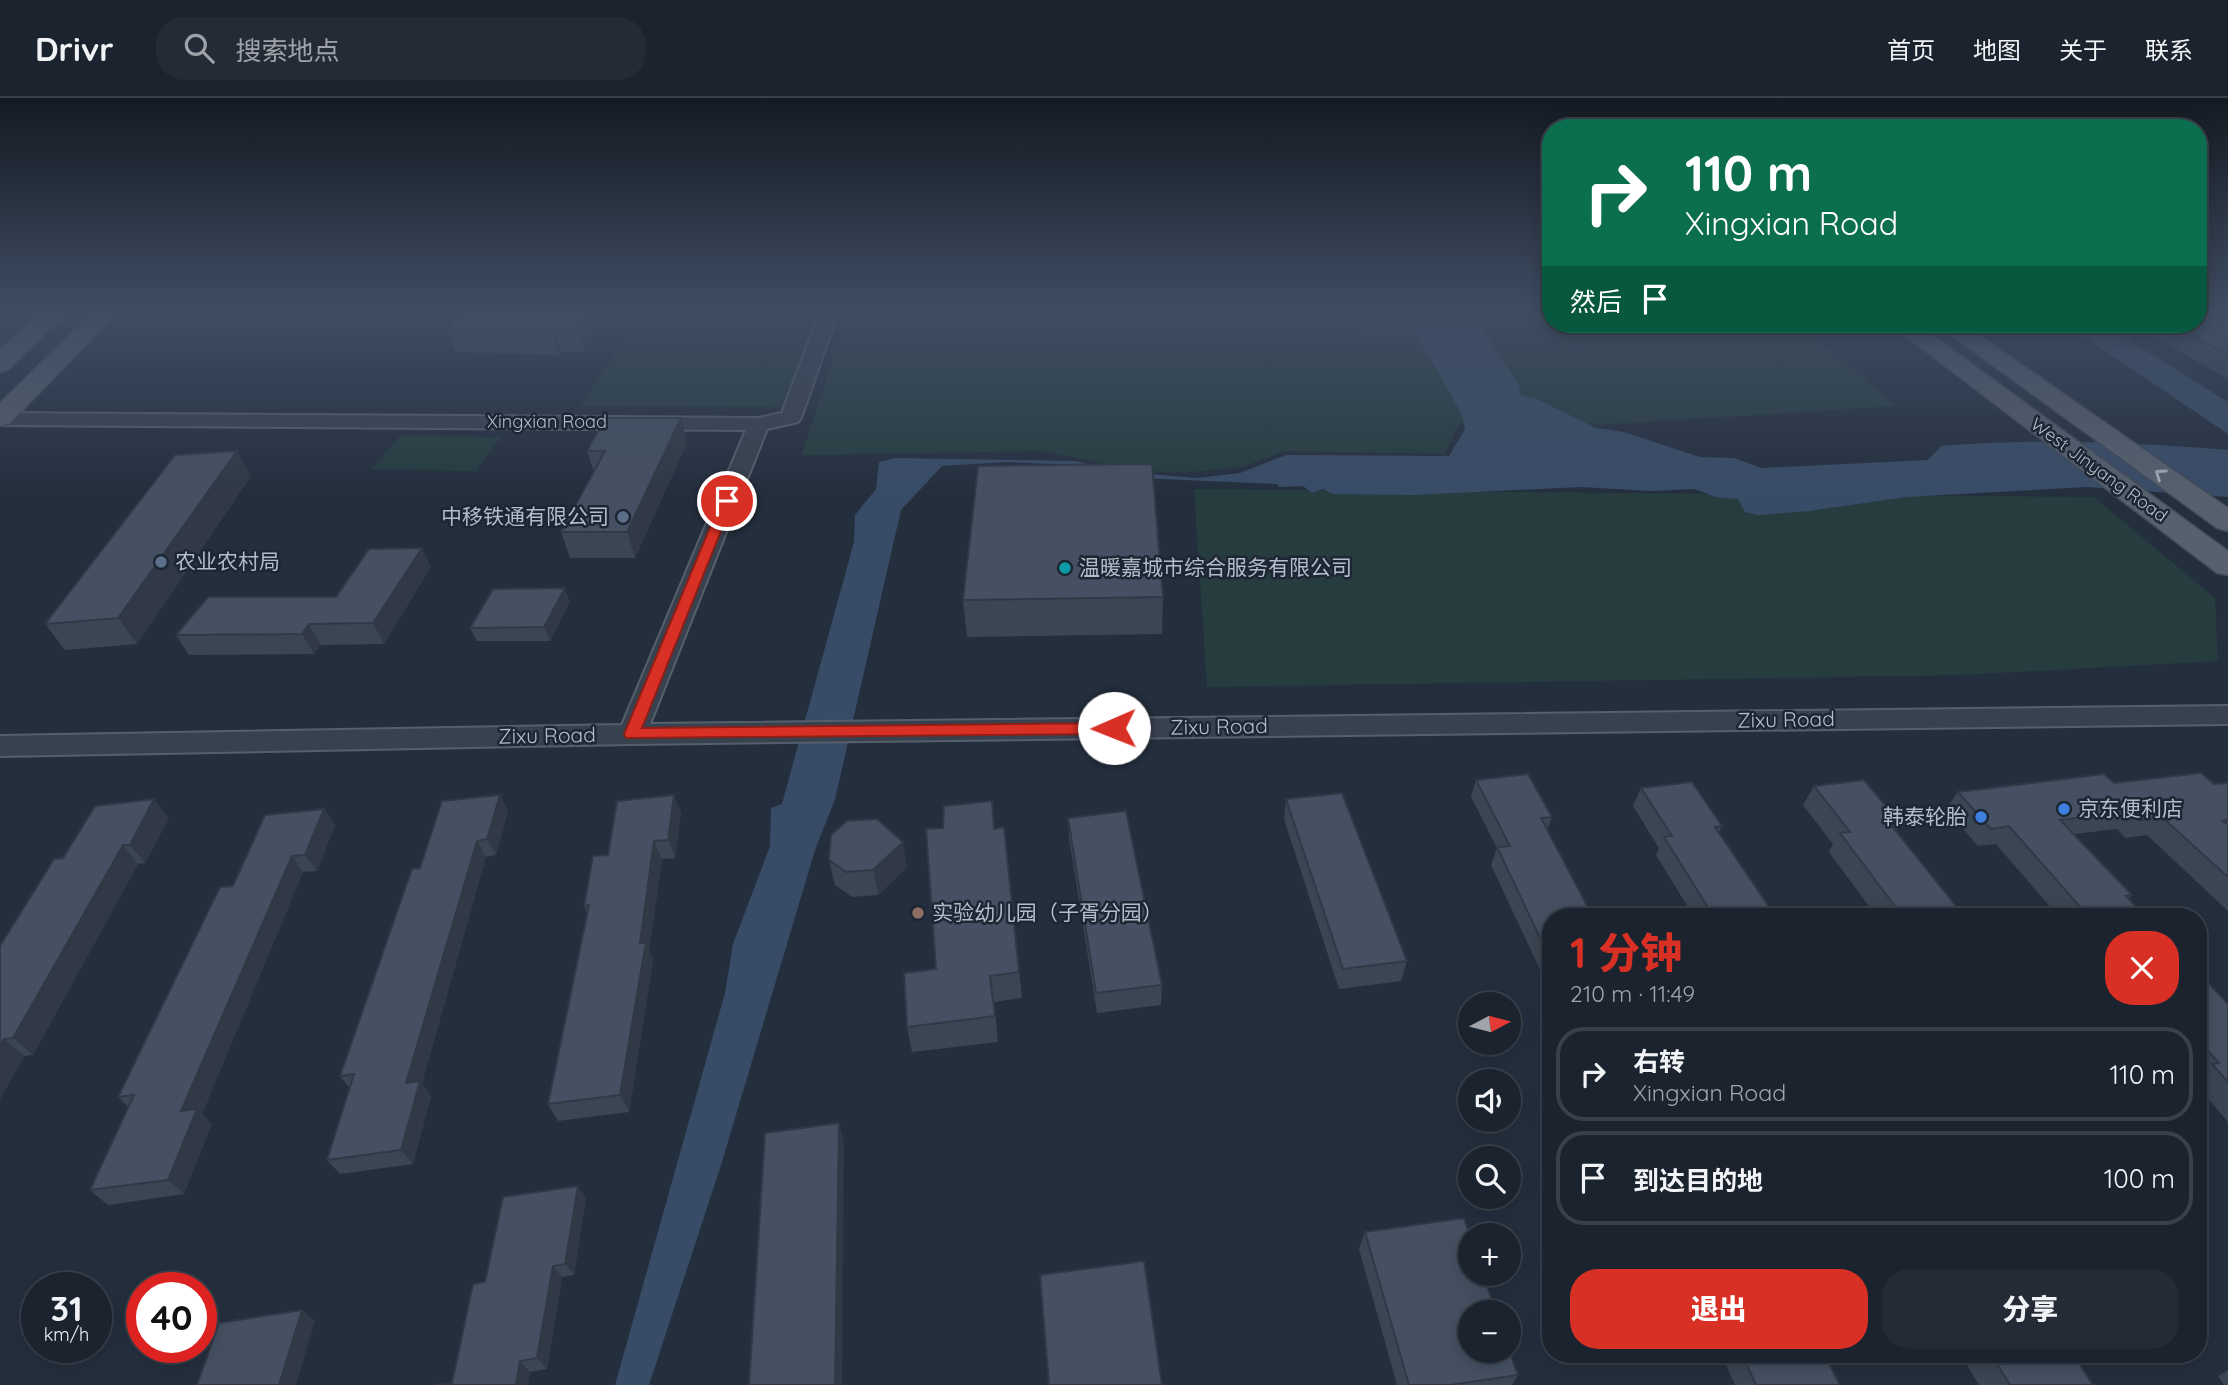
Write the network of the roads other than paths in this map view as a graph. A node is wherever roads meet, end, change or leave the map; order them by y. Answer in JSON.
{"nodes":[{"id":1,"x":46,"y":372,"type":"edge"},
{"id":2,"x":807,"y":372,"type":"edge"},
{"id":3,"x":1967,"y":372,"type":"edge"},
{"id":4,"x":2016,"y":372,"type":"edge"},
{"id":5,"x":0,"y":418,"type":"edge"},
{"id":6,"x":759,"y":424,"type":"junction"},
{"id":7,"x":2222,"y":518,"type":"edge"},
{"id":8,"x":2228,"y":566,"type":"edge"},
{"id":9,"x":2228,"y":715,"type":"edge"},
{"id":10,"x":632,"y":734,"type":"junction"},
{"id":11,"x":0,"y":746,"type":"edge"}],
"edges":[{"from":1,"to":5,"type":"main road"},
{"from":2,"to":6,"type":"street","name":"Xingxian Road"},
{"from":3,"to":8,"type":"main road","name":"West Jinyang Road"},
{"from":7,"to":4,"type":"main road","name":"West Jinyang Road","one_way":true},
{"from":5,"to":6,"type":"street","name":"Xingxian Road"},
{"from":6,"to":10,"type":"street"},
{"from":9,"to":10,"type":"street","name":"Zixu Road"},
{"from":10,"to":11,"type":"street","name":"Zixu Road"}]}
